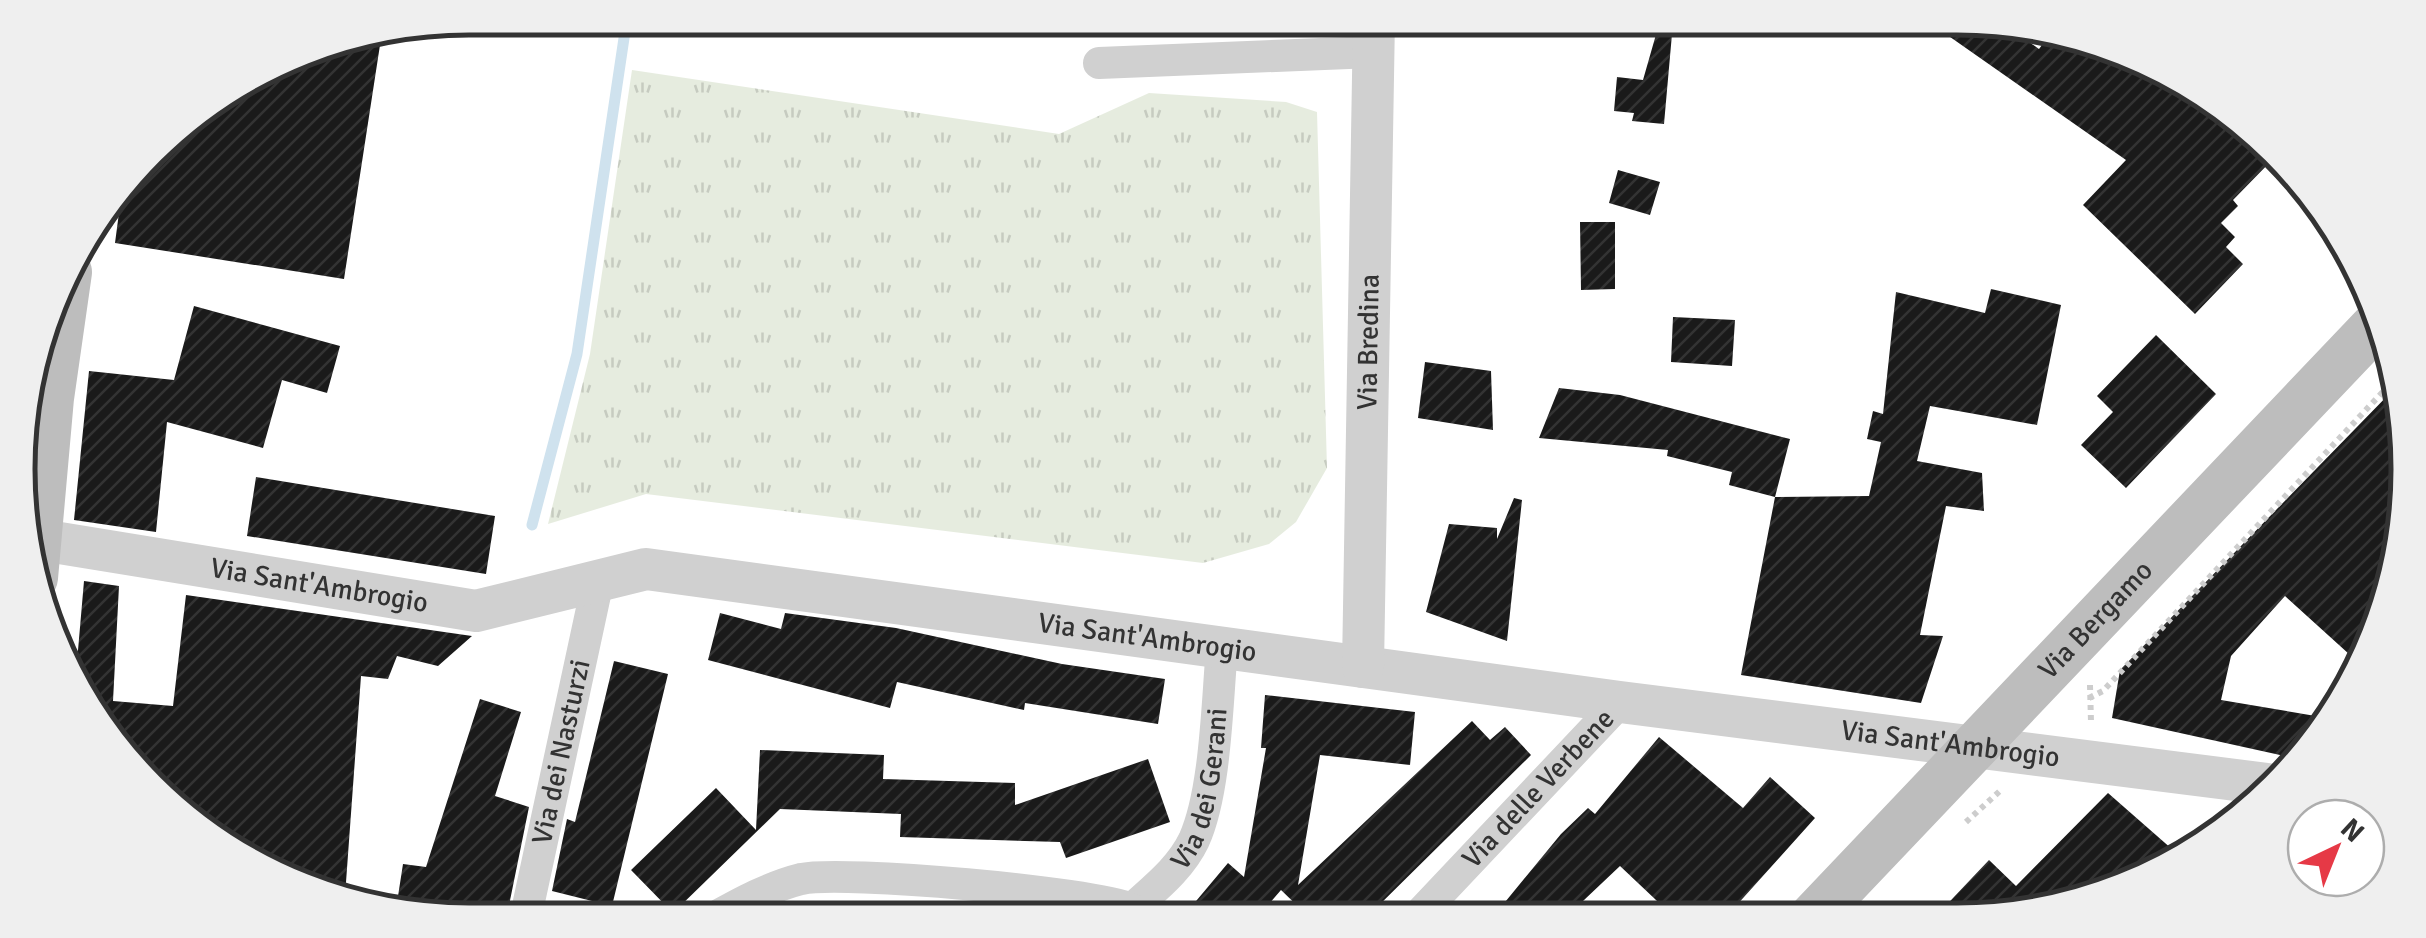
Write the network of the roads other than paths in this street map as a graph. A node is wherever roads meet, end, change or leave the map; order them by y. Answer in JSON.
{"nodes":[{"id":1,"x":1373,"y":35,"type":"edge"},
{"id":2,"x":1099,"y":63,"type":"dead end"},
{"id":3,"x":62,"y":319,"type":"edge"},
{"id":4,"x":2369,"y":332,"type":"edge"},
{"id":5,"x":37,"y":510,"type":"edge"},
{"id":6,"x":43,"y":553,"type":"edge"},
{"id":7,"x":598,"y":581,"type":"junction"},
{"id":8,"x":1222,"y":648,"type":"junction"},
{"id":9,"x":1363,"y":668,"type":"junction"},
{"id":10,"x":1620,"y":702,"type":"junction"},
{"id":11,"x":1978,"y":744,"type":"junction"},
{"id":12,"x":2257,"y":782,"type":"edge"},
{"id":13,"x":529,"y":903,"type":"edge"},
{"id":14,"x":741,"y":903,"type":"edge"},
{"id":15,"x":1088,"y":903,"type":"edge"},
{"id":16,"x":1147,"y":903,"type":"edge"},
{"id":17,"x":1430,"y":903,"type":"edge"},
{"id":18,"x":1825,"y":903,"type":"edge"}],
"edges":[{"from":1,"to":2,"type":"street"},
{"from":1,"to":9,"type":"street","name":"Via Bredina"},
{"from":3,"to":5,"type":"main road"},
{"from":4,"to":11,"type":"main road","name":"Via Bergamo"},
{"from":6,"to":7,"type":"street","name":"Via Sant'Ambrogio"},
{"from":7,"to":8,"type":"street","name":"Via Sant'Ambrogio"},
{"from":7,"to":13,"type":"street","name":"Via dei Nasturzi"},
{"from":8,"to":9,"type":"street","name":"Via Sant'Ambrogio"},
{"from":8,"to":16,"type":"street","name":"Via dei Gerani"},
{"from":9,"to":10,"type":"street","name":"Via Sant'Ambrogio"},
{"from":10,"to":11,"type":"street","name":"Via Sant'Ambrogio"},
{"from":10,"to":17,"type":"street","name":"Via delle Verbene"},
{"from":11,"to":12,"type":"street","name":"Via Sant'Ambrogio"},
{"from":11,"to":18,"type":"main road","name":"Via Bergamo"},
{"from":14,"to":15,"type":"street"}]}
